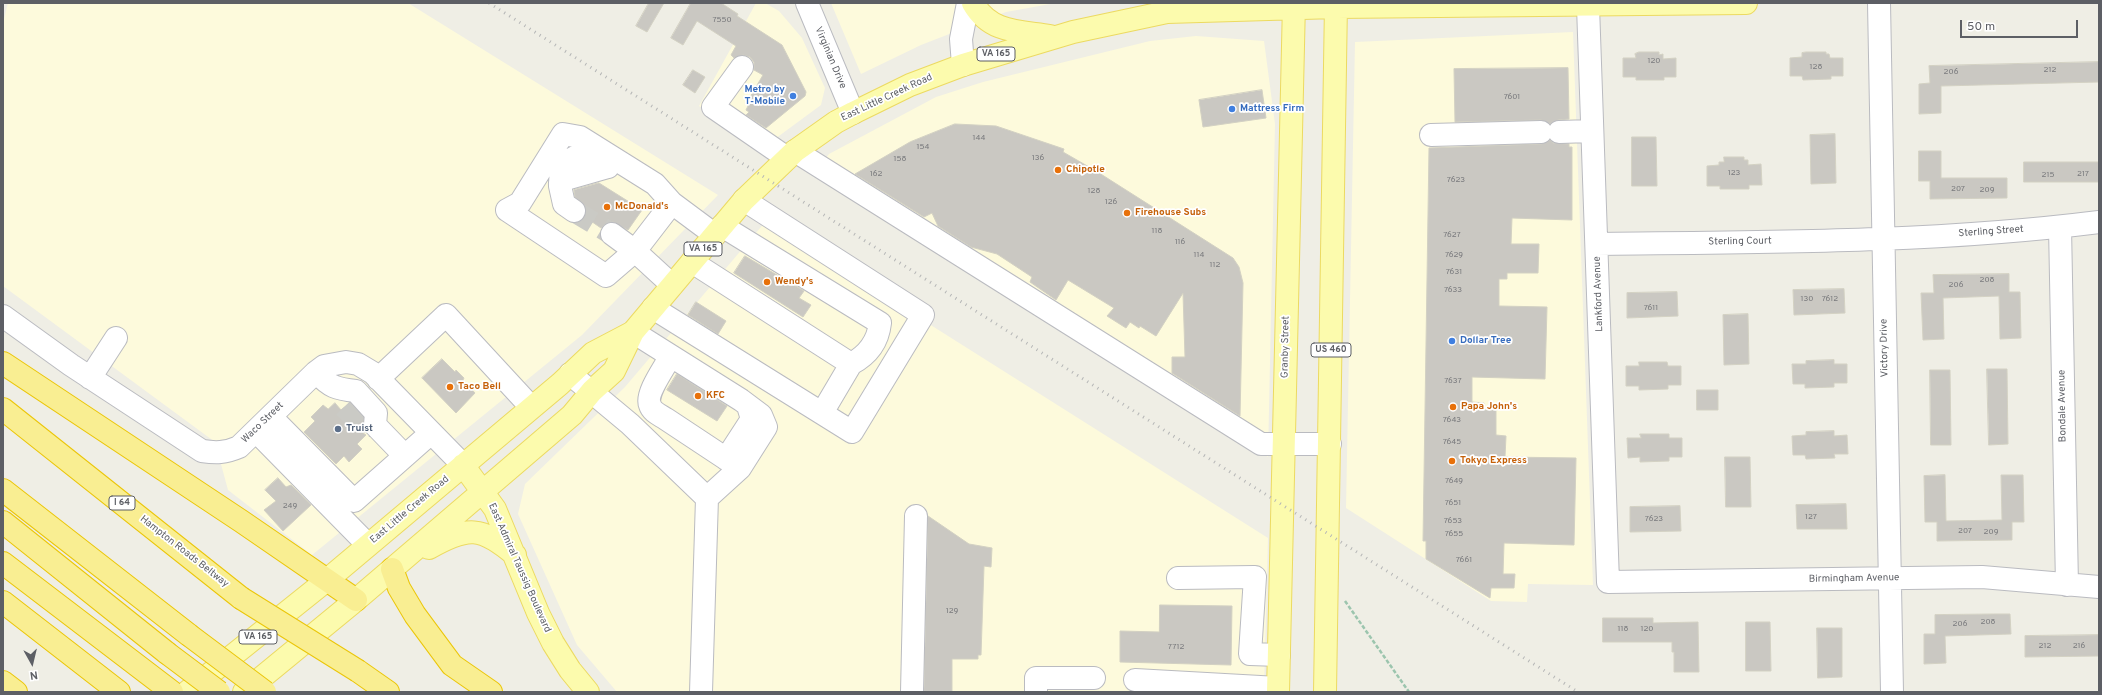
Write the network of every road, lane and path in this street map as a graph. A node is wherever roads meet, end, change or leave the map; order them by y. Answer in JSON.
{"nodes":[{"id":1,"x":791,"y":3,"type":"edge"},
{"id":2,"x":968,"y":3,"type":"edge"},
{"id":3,"x":973,"y":3,"type":"edge"},
{"id":4,"x":1746,"y":3,"type":"edge"},
{"id":5,"x":1879,"y":3,"type":"edge"},
{"id":6,"x":1336,"y":5,"type":"edge"},
{"id":7,"x":1294,"y":6,"type":"edge"},
{"id":8,"x":1588,"y":6,"type":"junction"},
{"id":9,"x":810,"y":11,"type":"edge"},
{"id":10,"x":1055,"y":37,"type":"junction"},
{"id":11,"x":963,"y":65,"type":"junction"},
{"id":12,"x":742,"y":67,"type":"dead end"},
{"id":13,"x":853,"y":113,"type":"junction"},
{"id":14,"x":1592,"y":131,"type":"junction"},
{"id":15,"x":1431,"y":135,"type":"dead end"},
{"id":16,"x":791,"y":154,"type":"junction"},
{"id":17,"x":634,"y":170,"type":"junction"},
{"id":18,"x":744,"y":200,"type":"junction"},
{"id":19,"x":672,"y":203,"type":"junction"},
{"id":20,"x":574,"y":211,"type":"tunnel mouth"},
{"id":21,"x":2099,"y":222,"type":"edge"},
{"id":22,"x":2060,"y":227,"type":"junction"},
{"id":23,"x":719,"y":230,"type":"junction"},
{"id":24,"x":612,"y":234,"type":"tunnel mouth"},
{"id":25,"x":1882,"y":240,"type":"junction"},
{"id":26,"x":1596,"y":244,"type":"junction"},
{"id":27,"x":635,"y":251,"type":"junction"},
{"id":28,"x":692,"y":262,"type":"junction"},
{"id":29,"x":672,"y":285,"type":"junction"},
{"id":30,"x":653,"y":308,"type":"junction"},
{"id":31,"x":3,"y":316,"type":"edge"},
{"id":32,"x":633,"y":332,"type":"junction"},
{"id":33,"x":116,"y":338,"type":"dead end"},
{"id":34,"x":670,"y":357,"type":"junction"},
{"id":35,"x":3,"y":363,"type":"edge"},
{"id":36,"x":851,"y":364,"type":"junction"},
{"id":37,"x":316,"y":372,"type":"junction"},
{"id":38,"x":570,"y":374,"type":"junction"},
{"id":39,"x":90,"y":378,"type":"junction"},
{"id":40,"x":378,"y":379,"type":"junction"},
{"id":41,"x":592,"y":391,"type":"junction"},
{"id":42,"x":532,"y":407,"type":"junction"},
{"id":43,"x":3,"y":409,"type":"edge"},
{"id":44,"x":822,"y":413,"type":"junction"},
{"id":45,"x":264,"y":424,"type":"junction"},
{"id":46,"x":431,"y":433,"type":"junction"},
{"id":47,"x":1284,"y":444,"type":"junction"},
{"id":48,"x":1330,"y":444,"type":"junction"},
{"id":49,"x":405,"y":456,"type":"junction"},
{"id":50,"x":733,"y":464,"type":"junction"},
{"id":51,"x":463,"y":465,"type":"junction"},
{"id":52,"x":3,"y":490,"type":"edge"},
{"id":53,"x":483,"y":490,"type":"junction"},
{"id":54,"x":707,"y":498,"type":"junction"},
{"id":55,"x":916,"y":516,"type":"dead end"},
{"id":56,"x":3,"y":522,"type":"edge"},
{"id":57,"x":368,"y":546,"type":"junction"},
{"id":58,"x":515,"y":555,"type":"junction"},
{"id":59,"x":3,"y":562,"type":"edge"},
{"id":60,"x":392,"y":569,"type":"junction"},
{"id":61,"x":1328,"y":577,"type":"junction"},
{"id":62,"x":1178,"y":578,"type":"dead end"},
{"id":63,"x":1889,"y":578,"type":"junction"},
{"id":64,"x":327,"y":580,"type":"junction"},
{"id":65,"x":1608,"y":582,"type":"joint"},
{"id":66,"x":2067,"y":585,"type":"junction"},
{"id":67,"x":2099,"y":587,"type":"edge"},
{"id":68,"x":356,"y":600,"type":"junction"},
{"id":69,"x":3,"y":602,"type":"edge"},
{"id":70,"x":1279,"y":655,"type":"junction"},
{"id":71,"x":352,"y":675,"type":"junction"},
{"id":72,"x":1094,"y":678,"type":"dead end"},
{"id":73,"x":1135,"y":680,"type":"dead end"},
{"id":74,"x":3,"y":682,"type":"edge"},
{"id":75,"x":116,"y":690,"type":"edge"},
{"id":76,"x":1278,"y":690,"type":"edge"},
{"id":77,"x":16,"y":692,"type":"edge"},
{"id":78,"x":172,"y":692,"type":"edge"},
{"id":79,"x":187,"y":692,"type":"edge"},
{"id":80,"x":220,"y":692,"type":"edge"},
{"id":81,"x":244,"y":692,"type":"edge"},
{"id":82,"x":265,"y":692,"type":"edge"},
{"id":83,"x":367,"y":692,"type":"edge"},
{"id":84,"x":388,"y":692,"type":"edge"},
{"id":85,"x":491,"y":692,"type":"edge"},
{"id":86,"x":588,"y":692,"type":"edge"},
{"id":87,"x":701,"y":692,"type":"edge"},
{"id":88,"x":912,"y":692,"type":"edge"},
{"id":89,"x":1036,"y":692,"type":"edge"},
{"id":90,"x":1325,"y":692,"type":"edge"},
{"id":91,"x":1410,"y":692,"type":"edge"},
{"id":92,"x":1892,"y":692,"type":"edge"}],
"edges":[{"from":1,"to":9,"type":"street"},
{"from":2,"to":11,"type":"street"},
{"from":3,"to":10,"type":"main road"},
{"from":4,"to":8,"type":"main road","number":"VA 165"},
{"from":5,"to":25,"type":"street","name":"Victory Drive"},
{"from":6,"to":7,"type":"main road","number":"VA 165"},
{"from":6,"to":8,"type":"main road","number":"VA 165"},
{"from":6,"to":48,"type":"main road","number":"US 460"},
{"from":7,"to":10,"type":"main road","name":"East Little Creek Road","number":"VA 165"},
{"from":7,"to":47,"type":"main road","name":"Granby Street"},
{"from":8,"to":14,"type":"street","name":"Lankford Avenue"},
{"from":9,"to":13,"type":"street","name":"Virginian Drive"},
{"from":10,"to":11,"type":"main road","name":"East Little Creek Road","number":"VA 165"},
{"from":11,"to":13,"type":"main road","name":"East Little Creek Road","number":"VA 165"},
{"from":12,"to":16,"type":"street"},
{"from":13,"to":16,"type":"main road","name":"East Little Creek Road","number":"VA 165"},
{"from":14,"to":15,"type":"street"},
{"from":14,"to":26,"type":"street","name":"Lankford Avenue"},
{"from":16,"to":18,"type":"main road","name":"East Little Creek Road","number":"VA 165"},
{"from":16,"to":47,"type":"street"},
{"from":17,"to":19,"type":"street"},
{"from":17,"to":20,"type":"street"},
{"from":17,"to":27,"type":"street"},
{"from":18,"to":23,"type":"main road","name":"East Little Creek Road","number":"VA 165"},
{"from":18,"to":44,"type":"street"},
{"from":19,"to":23,"type":"street"},
{"from":19,"to":27,"type":"street"},
{"from":21,"to":22,"type":"street","name":"Sterling Street"},
{"from":22,"to":25,"type":"street","name":"Sterling Street"},
{"from":22,"to":66,"type":"street","name":"Bondale Avenue"},
{"from":23,"to":28,"type":"main road","name":"East Little Creek Road","number":"VA 165"},
{"from":23,"to":36,"type":"street"},
{"from":24,"to":27,"type":"street"},
{"from":25,"to":26,"type":"street","name":"Sterling Court"},
{"from":25,"to":63,"type":"street","name":"Victory Drive"},
{"from":26,"to":65,"type":"street","name":"Lankford Avenue"},
{"from":27,"to":29,"type":"street"},
{"from":28,"to":29,"type":"main road","name":"East Little Creek Road","number":"VA 165"},
{"from":28,"to":36,"type":"street"},
{"from":29,"to":30,"type":"main road","name":"East Little Creek Road","number":"VA 165"},
{"from":30,"to":32,"type":"main road","name":"East Little Creek Road","number":"VA 165"},
{"from":30,"to":44,"type":"street"},
{"from":31,"to":39,"type":"street","name":"Waco Street"},
{"from":32,"to":34,"type":"street"},
{"from":32,"to":38,"type":"main road","name":"East Little Creek Road","number":"VA 165"},
{"from":32,"to":41,"type":"main road","name":"East Little Creek Road","number":"VA 165"},
{"from":33,"to":39,"type":"street"},
{"from":34,"to":50,"type":"street"},
{"from":34,"to":50,"type":"street"},
{"from":35,"to":64,"type":"highway"},
{"from":36,"to":44,"type":"street"},
{"from":37,"to":40,"type":"street","name":"Waco Street"},
{"from":37,"to":45,"type":"street","name":"Waco Street"},
{"from":37,"to":49,"type":"street"},
{"from":38,"to":41,"type":"street"},
{"from":38,"to":42,"type":"main road","name":"East Little Creek Road","number":"VA 165"},
{"from":39,"to":45,"type":"street","name":"Waco Street"},
{"from":40,"to":42,"type":"street"},
{"from":40,"to":46,"type":"street","name":"Waco Street"},
{"from":41,"to":53,"type":"main road","name":"East Little Creek Road","number":"VA 165"},
{"from":41,"to":54,"type":"street"},
{"from":42,"to":51,"type":"main road","name":"East Little Creek Road","number":"VA 165"},
{"from":43,"to":71,"type":"highway","name":"Hampton Roads Beltway","number":"I 64","bridge":true},
{"from":45,"to":49,"type":"street"},
{"from":45,"to":57,"type":"street"},
{"from":46,"to":49,"type":"street"},
{"from":46,"to":51,"type":"street","name":"Waco Street"},
{"from":47,"to":48,"type":"street"},
{"from":47,"to":70,"type":"main road","name":"Granby Street"},
{"from":48,"to":61,"type":"main road","number":"US 460"},
{"from":50,"to":54,"type":"street"},
{"from":51,"to":53,"type":"main road","name":"East Admiral Taussig Boulevard"},
{"from":51,"to":57,"type":"main road","name":"East Little Creek Road","number":"VA 165"},
{"from":52,"to":82,"type":"highway","bridge":true},
{"from":53,"to":58,"type":"main road","name":"East Admiral Taussig Boulevard"},
{"from":53,"to":60,"type":"main road","name":"East Little Creek Road","number":"VA 165"},
{"from":54,"to":87,"type":"street"},
{"from":55,"to":88,"type":"street"},
{"from":56,"to":80,"type":"highway","bridge":true},
{"from":57,"to":64,"type":"main road","name":"East Little Creek Road","number":"VA 165"},
{"from":58,"to":60,"type":"main road"},
{"from":58,"to":86,"type":"main road","name":"East Admiral Taussig Boulevard"},
{"from":59,"to":78,"type":"highway"},
{"from":60,"to":68,"type":"main road","name":"East Little Creek Road","number":"VA 165"},
{"from":60,"to":85,"type":"highway"},
{"from":61,"to":90,"type":"main road","number":"US 460"},
{"from":61,"to":91,"type":"path"},
{"from":62,"to":70,"type":"street"},
{"from":63,"to":65,"type":"street","name":"Birmingham Avenue"},
{"from":63,"to":66,"type":"street","name":"Birmingham Avenue"},
{"from":63,"to":92,"type":"street","name":"Victory Drive"},
{"from":64,"to":68,"type":"highway"},
{"from":64,"to":79,"type":"main road","name":"East Little Creek Road","number":"VA 165"},
{"from":66,"to":67,"type":"street","name":"Birmingham Avenue"},
{"from":68,"to":81,"type":"main road","name":"East Little Creek Road","number":"VA 165"},
{"from":69,"to":75,"type":"highway"},
{"from":70,"to":76,"type":"main road","name":"Granby Street"},
{"from":71,"to":83,"type":"highway"},
{"from":71,"to":84,"type":"highway"},
{"from":72,"to":89,"type":"street"},
{"from":73,"to":76,"type":"street"},
{"from":74,"to":77,"type":"highway"}]}
